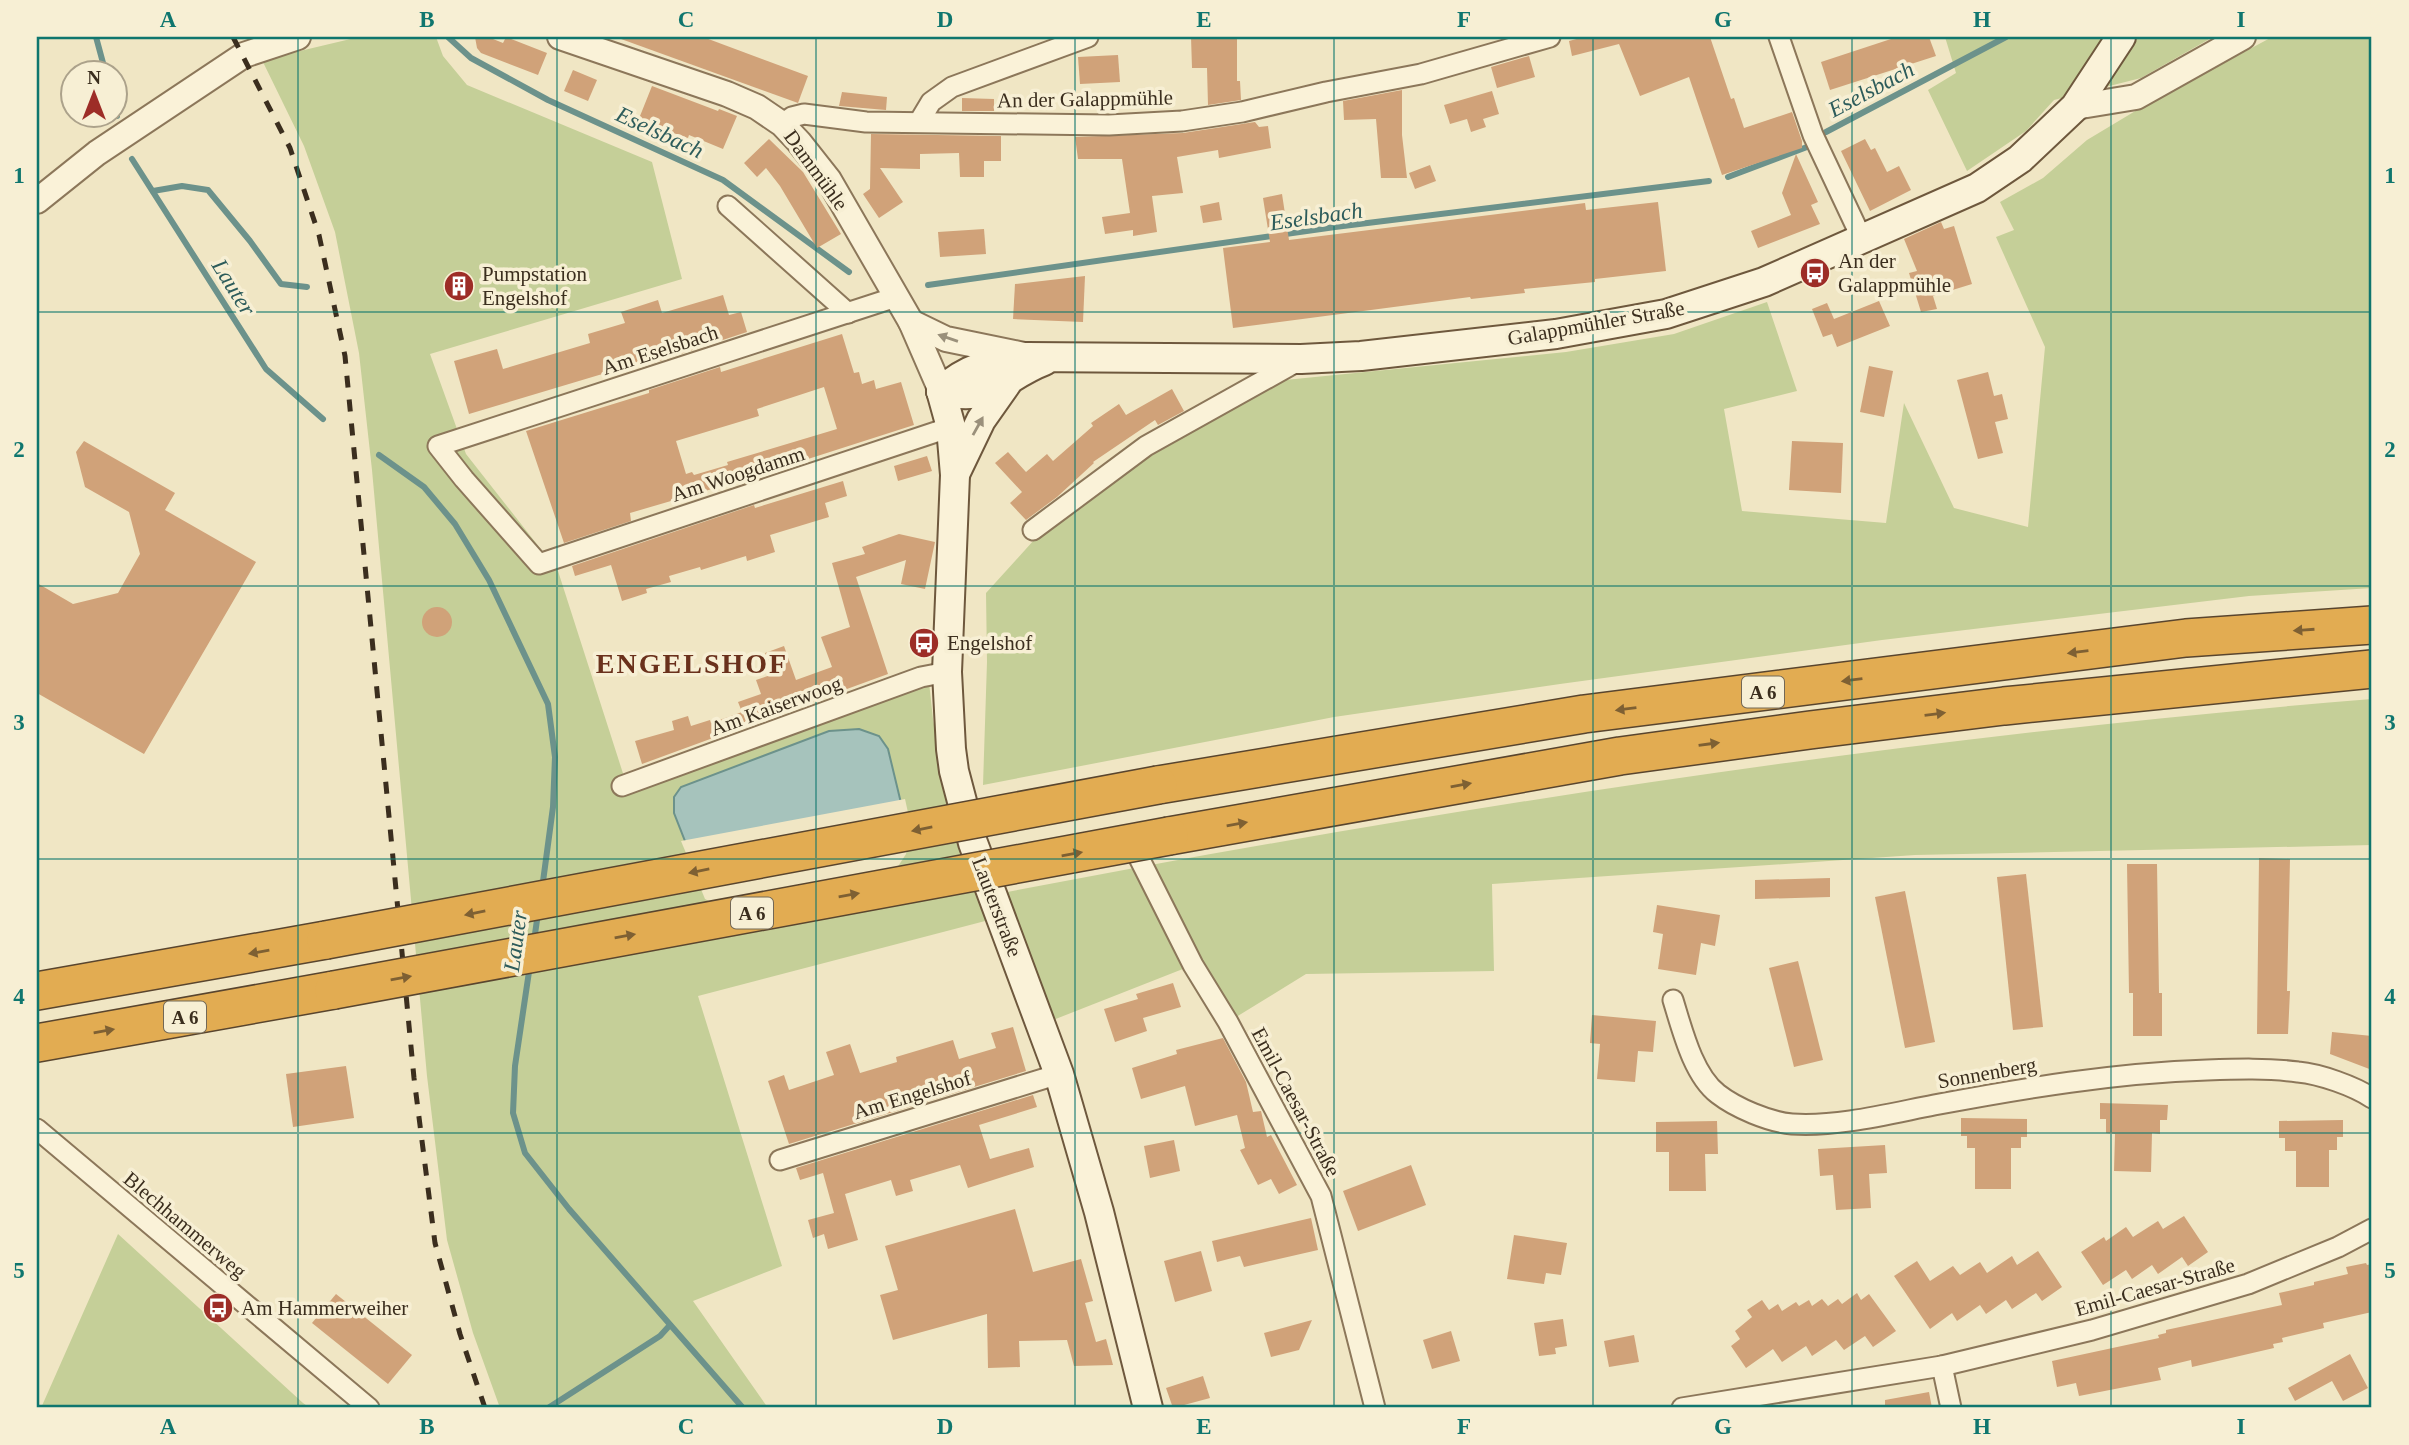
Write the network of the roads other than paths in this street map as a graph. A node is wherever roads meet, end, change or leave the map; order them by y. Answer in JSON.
{"nodes":[{"id":1,"x":298,"y":37,"type":"edge"},
{"id":2,"x":560,"y":37,"type":"edge"},
{"id":3,"x":1088,"y":37,"type":"edge"},
{"id":4,"x":1546,"y":37,"type":"edge"},
{"id":5,"x":1779,"y":37,"type":"edge"},
{"id":6,"x":2121,"y":37,"type":"edge"},
{"id":7,"x":2244,"y":37,"type":"edge"},
{"id":8,"x":2075,"y":107,"type":"junction"},
{"id":9,"x":919,"y":122,"type":"junction"},
{"id":10,"x":782,"y":124,"type":"junction"},
{"id":11,"x":37,"y":201,"type":"edge"},
{"id":12,"x":728,"y":206,"type":"dead end"},
{"id":13,"x":1861,"y":239,"type":"junction"},
{"id":14,"x":896,"y":297,"type":"junction"},
{"id":15,"x":848,"y":313,"type":"junction"},
{"id":16,"x":911,"y":322,"type":"junction"},
{"id":17,"x":1047,"y":356,"type":"junction"},
{"id":18,"x":1301,"y":359,"type":"junction"},
{"id":19,"x":1008,"y":382,"type":"junction"},
{"id":20,"x":941,"y":391,"type":"junction"},
{"id":21,"x":951,"y":427,"type":"junction"},
{"id":22,"x":955,"y":475,"type":"junction"},
{"id":23,"x":1033,"y":530,"type":"dead end"},
{"id":24,"x":539,"y":564,"type":"joint"},
{"id":25,"x":2372,"y":625,"type":"edge"},
{"id":26,"x":2372,"y":669,"type":"edge"},
{"id":27,"x":947,"y":672,"type":"junction"},
{"id":28,"x":622,"y":786,"type":"dead end"},
{"id":29,"x":1128,"y":836,"type":"dead end"},
{"id":30,"x":37,"y":991,"type":"edge"},
{"id":31,"x":1672,"y":1000,"type":"dead end"},
{"id":32,"x":37,"y":1043,"type":"edge"},
{"id":33,"x":1059,"y":1074,"type":"junction"},
{"id":34,"x":2372,"y":1098,"type":"edge"},
{"id":35,"x":37,"y":1129,"type":"edge"},
{"id":36,"x":780,"y":1160,"type":"dead end"},
{"id":37,"x":2372,"y":1229,"type":"edge"},
{"id":38,"x":1942,"y":1366,"type":"junction"},
{"id":39,"x":369,"y":1408,"type":"edge"},
{"id":40,"x":1149,"y":1408,"type":"edge"},
{"id":41,"x":1375,"y":1408,"type":"edge"},
{"id":42,"x":1682,"y":1408,"type":"edge"},
{"id":43,"x":1951,"y":1408,"type":"edge"}],
"edges":[{"from":1,"to":11,"type":"street"},
{"from":2,"to":10,"type":"street","name":"Dammühle"},
{"from":3,"to":9,"type":"street"},
{"from":4,"to":9,"type":"street","name":"An der Galappmühle"},
{"from":5,"to":13,"type":"street"},
{"from":6,"to":8,"type":"main road","name":"Galappmühler Straße"},
{"from":7,"to":8,"type":"street"},
{"from":8,"to":13,"type":"main road","name":"Galappmühler Straße"},
{"from":9,"to":10,"type":"street","name":"An der Galappmühle"},
{"from":10,"to":14,"type":"street","name":"Dammühle"},
{"from":12,"to":15,"type":"street"},
{"from":13,"to":18,"type":"main road","name":"Galappmühler Straße"},
{"from":14,"to":15,"type":"street","name":"Am Eselsbach"},
{"from":14,"to":16,"type":"street","name":"Dammühle"},
{"from":15,"to":24,"type":"street","name":"Am Eselsbach"},
{"from":17,"to":16,"type":"street","one_way":true},
{"from":16,"to":20,"type":"street","name":"Dammühle"},
{"from":17,"to":18,"type":"main road","name":"Galappmühler Straße"},
{"from":17,"to":19,"type":"main road","name":"Galappmühler Straße"},
{"from":17,"to":20,"type":"main road","name":"Galappmühler Straße"},
{"from":18,"to":23,"type":"street","name":"Galappmühler Straße"},
{"from":19,"to":20,"type":"main road","name":"Galappmühler Straße"},
{"from":22,"to":19,"type":"main road","one_way":true},
{"from":20,"to":21,"type":"main road","name":"Lauterstraße"},
{"from":21,"to":22,"type":"main road","name":"Lauterstraße"},
{"from":21,"to":24,"type":"street","name":"Am Woogdamm"},
{"from":22,"to":27,"type":"main road","name":"Lauterstraße"},
{"from":25,"to":30,"type":"highway","number":"A 6","one_way":true,"bridge":true},
{"from":32,"to":26,"type":"highway","number":"A 6","one_way":true,"bridge":true},
{"from":27,"to":28,"type":"street","name":"Am Kaiserwoog"},
{"from":27,"to":33,"type":"main road","name":"Lauterstraße"},
{"from":29,"to":41,"type":"street","name":"Emil-Caesar-Straße"},
{"from":31,"to":34,"type":"street","name":"Sonnenberg"},
{"from":33,"to":36,"type":"street","name":"Am Engelshof"},
{"from":33,"to":40,"type":"main road","name":"Lauterstraße"},
{"from":35,"to":39,"type":"street","name":"Blechhammerweg"},
{"from":37,"to":38,"type":"street","name":"Emil-Caesar-Straße"},
{"from":38,"to":42,"type":"street","name":"Emil-Caesar-Straße"},
{"from":38,"to":43,"type":"street"}]}
